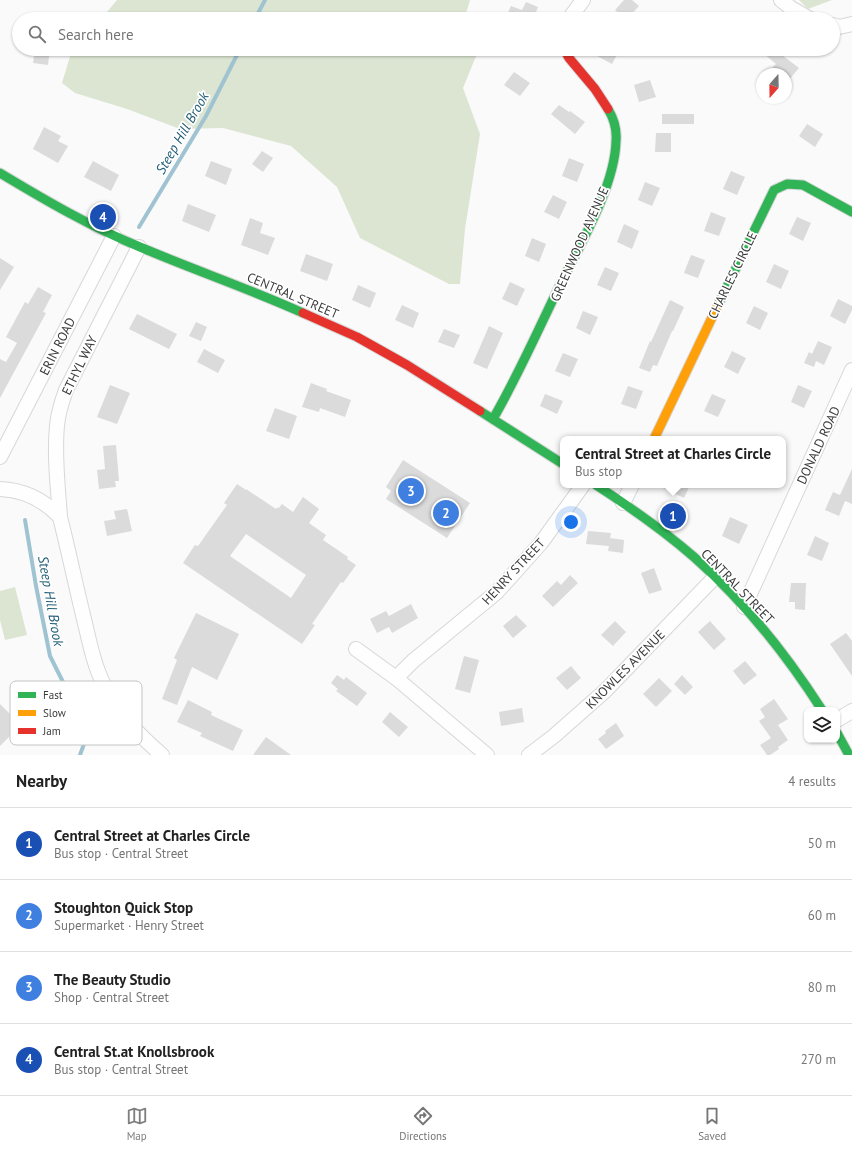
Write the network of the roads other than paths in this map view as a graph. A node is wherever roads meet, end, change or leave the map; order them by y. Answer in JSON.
{"nodes":[{"id":1,"x":583,"y":0,"type":"edge"},
{"id":2,"x":782,"y":0,"type":"edge"},
{"id":3,"x":574,"y":12,"type":"edge"},
{"id":4,"x":798,"y":12,"type":"edge"},
{"id":5,"x":852,"y":24,"type":"edge"},
{"id":6,"x":840,"y":27,"type":"edge"},
{"id":7,"x":568,"y":56,"type":"edge"},
{"id":8,"x":0,"y":173,"type":"edge"},
{"id":9,"x":852,"y":212,"type":"edge"},
{"id":10,"x":114,"y":236,"type":"junction"},
{"id":11,"x":139,"y":247,"type":"junction"},
{"id":12,"x":852,"y":370,"type":"edge"},
{"id":13,"x":493,"y":419,"type":"junction"},
{"id":14,"x":655,"y":436,"type":"edge"},
{"id":15,"x":0,"y":457,"type":"edge"},
{"id":16,"x":560,"y":462,"type":"edge"},
{"id":17,"x":581,"y":488,"type":"edge"},
{"id":18,"x":600,"y":488,"type":"edge"},
{"id":19,"x":630,"y":488,"type":"edge"},
{"id":20,"x":0,"y":489,"type":"edge"},
{"id":21,"x":623,"y":503,"type":"junction"},
{"id":22,"x":60,"y":517,"type":"junction"},
{"id":23,"x":715,"y":577,"type":"junction"},
{"id":24,"x":744,"y":607,"type":"junction"},
{"id":25,"x":356,"y":649,"type":"dead end"},
{"id":26,"x":396,"y":678,"type":"junction"},
{"id":27,"x":103,"y":681,"type":"edge"},
{"id":28,"x":820,"y":707,"type":"edge"},
{"id":29,"x":852,"y":711,"type":"edge"},
{"id":30,"x":840,"y":718,"type":"edge"},
{"id":31,"x":142,"y":738,"type":"edge"},
{"id":32,"x":840,"y":738,"type":"edge"},
{"id":33,"x":162,"y":755,"type":"edge"},
{"id":34,"x":487,"y":755,"type":"edge"},
{"id":35,"x":529,"y":755,"type":"edge"},
{"id":36,"x":849,"y":755,"type":"edge"}],
"edges":[{"from":1,"to":3,"type":"street"},
{"from":2,"to":4,"type":"street"},
{"from":5,"to":6,"type":"street"},
{"from":7,"to":13,"type":"main road","name":"GREENWOOD AVENUE"},
{"from":8,"to":10,"type":"main road","name":"CENTRAL STREET"},
{"from":9,"to":14,"type":"main road","name":"CHARLES CIRCLE"},
{"from":10,"to":11,"type":"main road","name":"CENTRAL STREET"},
{"from":10,"to":15,"type":"street","name":"ERIN ROAD"},
{"from":11,"to":13,"type":"main road","name":"CENTRAL STREET"},
{"from":11,"to":22,"type":"street","name":"ETHYL WAY"},
{"from":12,"to":24,"type":"street","name":"DONALD ROAD"},
{"from":13,"to":16,"type":"main road","name":"CENTRAL STREET"},
{"from":17,"to":26,"type":"street","name":"HENRY STREET"},
{"from":18,"to":21,"type":"main road","name":"CENTRAL STREET"},
{"from":19,"to":21,"type":"street"},
{"from":20,"to":22,"type":"street"},
{"from":21,"to":23,"type":"main road","name":"CENTRAL STREET"},
{"from":22,"to":27,"type":"street","name":"ETHYL WAY"},
{"from":23,"to":24,"type":"main road","name":"CENTRAL STREET"},
{"from":23,"to":35,"type":"street","name":"KNOWLES AVENUE"},
{"from":24,"to":28,"type":"main road","name":"CENTRAL STREET"},
{"from":25,"to":26,"type":"street"},
{"from":26,"to":34,"type":"street"},
{"from":29,"to":30,"type":"street"},
{"from":31,"to":33,"type":"street","name":"ETHYL WAY"},
{"from":32,"to":36,"type":"main road"}]}
